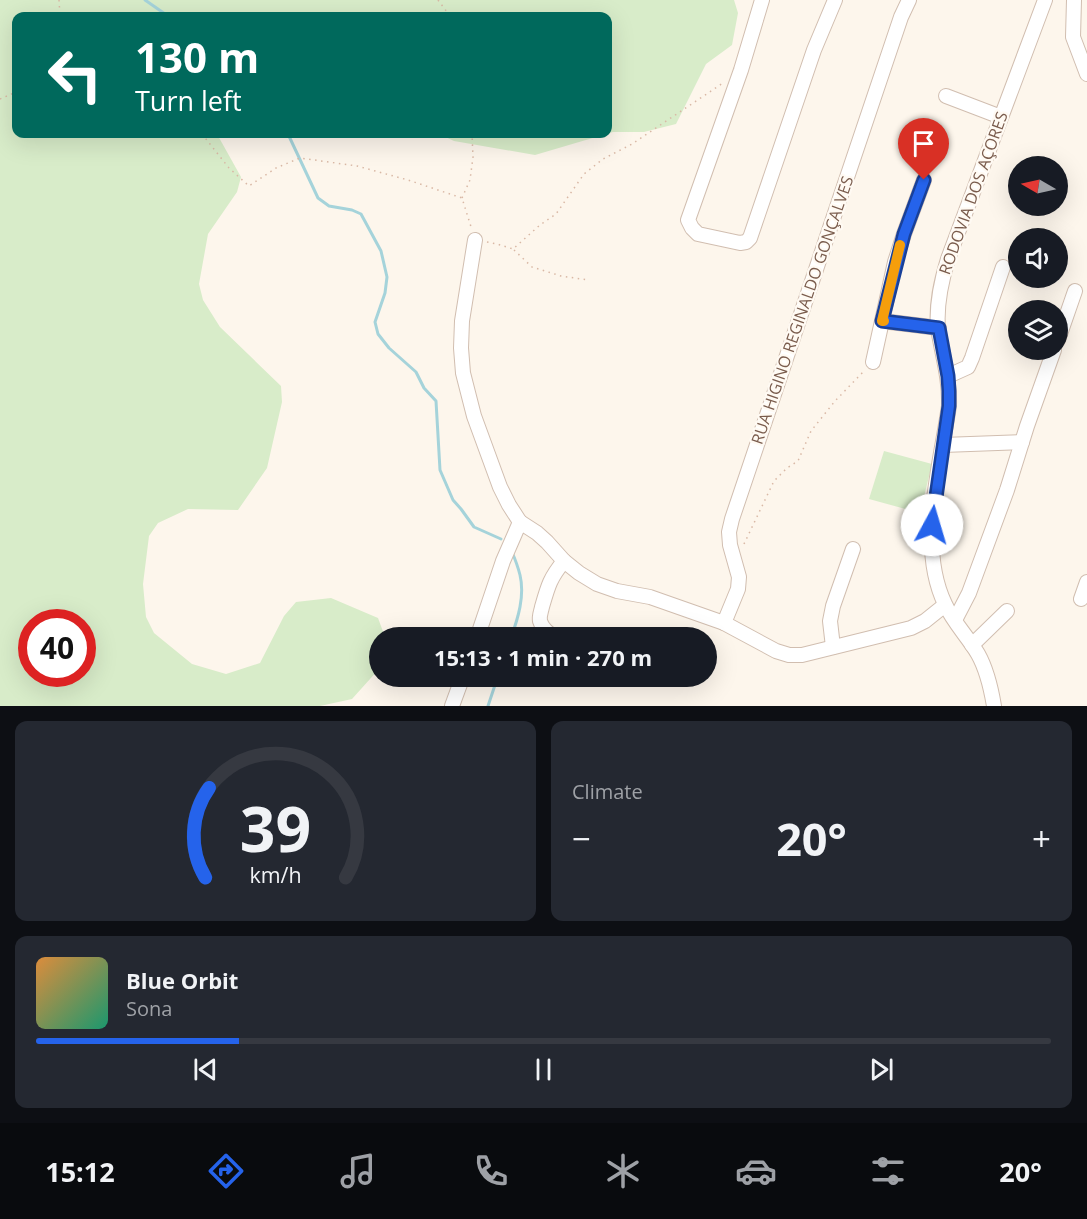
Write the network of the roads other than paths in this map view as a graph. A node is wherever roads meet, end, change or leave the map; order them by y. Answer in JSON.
{"nodes":[{"id":1,"x":762,"y":0,"type":"edge"},
{"id":2,"x":835,"y":0,"type":"edge"},
{"id":3,"x":909,"y":0,"type":"edge"},
{"id":4,"x":1045,"y":0,"type":"edge"},
{"id":5,"x":1074,"y":0,"type":"edge"},
{"id":6,"x":1087,"y":74,"type":"edge"},
{"id":7,"x":946,"y":96,"type":"dead end"},
{"id":8,"x":1001,"y":117,"type":"junction"},
{"id":9,"x":924,"y":180,"type":"dead end"},
{"id":10,"x":475,"y":240,"type":"road end"},
{"id":11,"x":1003,"y":267,"type":"dead end"},
{"id":12,"x":1075,"y":291,"type":"dead end"},
{"id":13,"x":1068,"y":311,"type":"edge"},
{"id":14,"x":882,"y":321,"type":"junction"},
{"id":15,"x":939,"y":328,"type":"junction"},
{"id":16,"x":1051,"y":360,"type":"edge"},
{"id":17,"x":873,"y":362,"type":"road end"},
{"id":18,"x":948,"y":376,"type":"junction"},
{"id":19,"x":1022,"y":442,"type":"junction"},
{"id":20,"x":943,"y":445,"type":"junction"},
{"id":21,"x":520,"y":522,"type":"junction"},
{"id":22,"x":853,"y":549,"type":"dead end"},
{"id":23,"x":564,"y":561,"type":"junction"},
{"id":24,"x":1087,"y":582,"type":"edge"},
{"id":25,"x":1081,"y":599,"type":"dead end"},
{"id":26,"x":945,"y":605,"type":"junction"},
{"id":27,"x":1007,"y":611,"type":"dead end"},
{"id":28,"x":955,"y":620,"type":"junction"},
{"id":29,"x":724,"y":623,"type":"junction"},
{"id":30,"x":481,"y":627,"type":"edge"},
{"id":31,"x":542,"y":627,"type":"edge"},
{"id":32,"x":972,"y":645,"type":"junction"},
{"id":33,"x":833,"y":647,"type":"junction"},
{"id":34,"x":459,"y":687,"type":"edge"},
{"id":35,"x":452,"y":706,"type":"edge"},
{"id":36,"x":994,"y":706,"type":"edge"}],
"edges":[{"from":1,"to":2,"type":"street"},
{"from":3,"to":29,"type":"street","name":"RUA HIGINO REGINALDO GONÇALVES"},
{"from":4,"to":8,"type":"street","name":"RODOVIA DOS AÇORES"},
{"from":5,"to":6,"type":"street"},
{"from":7,"to":8,"type":"street"},
{"from":8,"to":15,"type":"street","name":"RODOVIA DOS AÇORES"},
{"from":9,"to":14,"type":"street"},
{"from":10,"to":21,"type":"street"},
{"from":11,"to":18,"type":"street"},
{"from":12,"to":13,"type":"street"},
{"from":14,"to":15,"type":"street"},
{"from":14,"to":17,"type":"street"},
{"from":15,"to":18,"type":"street","name":"RODOVIA DOS AÇORES"},
{"from":16,"to":19,"type":"street"},
{"from":18,"to":20,"type":"street","name":"RODOVIA DOS AÇORES"},
{"from":19,"to":20,"type":"street"},
{"from":19,"to":28,"type":"street"},
{"from":20,"to":26,"type":"street","name":"RODOVIA DOS AÇORES"},
{"from":21,"to":23,"type":"street"},
{"from":21,"to":30,"type":"street"},
{"from":22,"to":33,"type":"street"},
{"from":23,"to":29,"type":"street"},
{"from":23,"to":31,"type":"street"},
{"from":24,"to":25,"type":"street"},
{"from":26,"to":28,"type":"street","name":"RODOVIA DOS AÇORES"},
{"from":26,"to":33,"type":"street"},
{"from":27,"to":32,"type":"street"},
{"from":28,"to":32,"type":"street","name":"RODOVIA DOS AÇORES"},
{"from":29,"to":33,"type":"street"},
{"from":32,"to":36,"type":"street","name":"RODOVIA DOS AÇORES"},
{"from":34,"to":35,"type":"street"}]}
